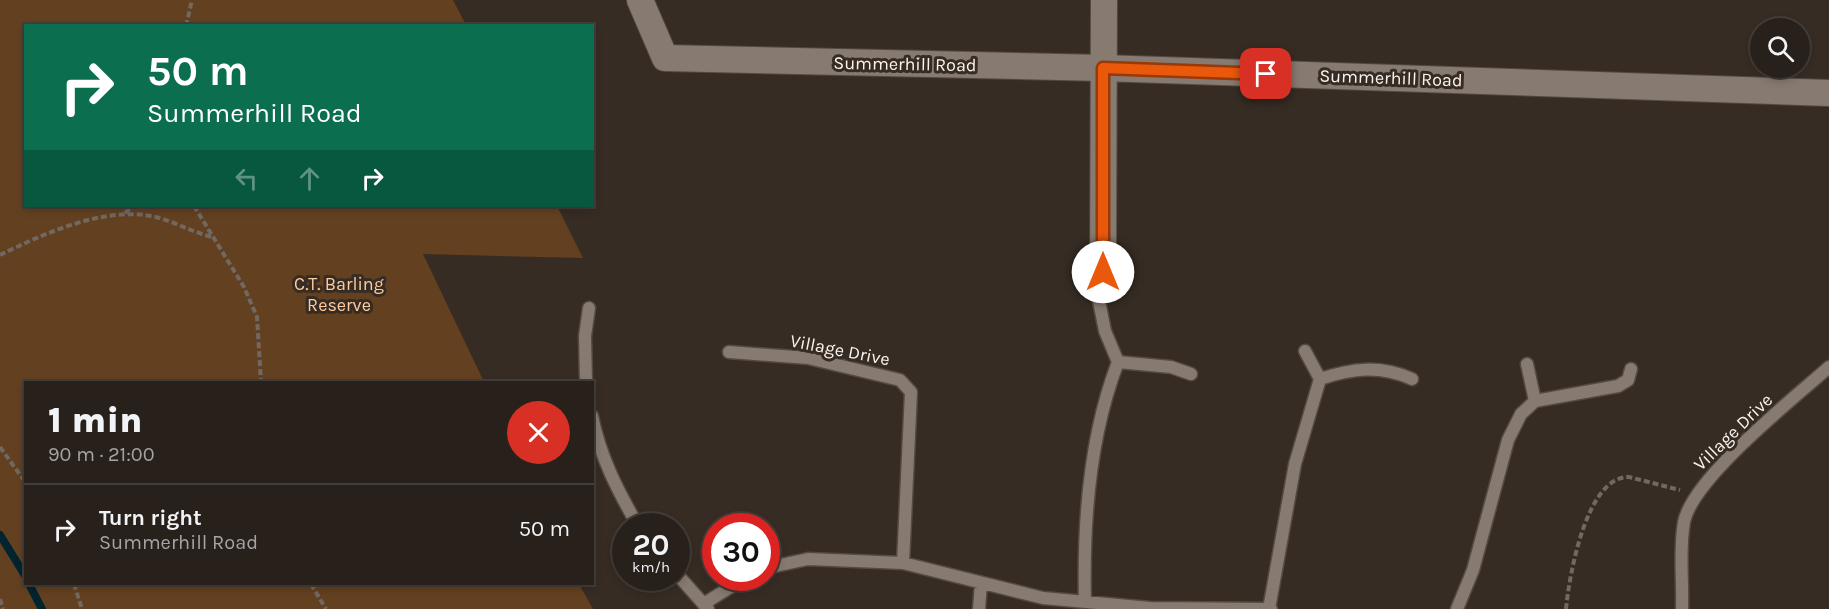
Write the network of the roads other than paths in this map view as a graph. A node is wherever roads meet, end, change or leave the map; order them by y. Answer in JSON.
{"nodes":[{"id":1,"x":640,"y":0,"type":"edge"},
{"id":2,"x":1104,"y":0,"type":"edge"},
{"id":3,"x":1103,"y":68,"type":"junction"},
{"id":4,"x":1829,"y":93,"type":"edge"},
{"id":5,"x":1101,"y":284,"type":"joint"},
{"id":6,"x":589,"y":308,"type":"dead end"},
{"id":7,"x":1305,"y":351,"type":"dead end"},
{"id":8,"x":729,"y":352,"type":"dead end"},
{"id":9,"x":1118,"y":362,"type":"junction"},
{"id":10,"x":1527,"y":364,"type":"dead end"},
{"id":11,"x":1829,"y":367,"type":"edge"},
{"id":12,"x":1631,"y":369,"type":"dead end"},
{"id":13,"x":1191,"y":374,"type":"dead end"},
{"id":14,"x":1412,"y":379,"type":"dead end"},
{"id":15,"x":1320,"y":380,"type":"junction"},
{"id":16,"x":586,"y":381,"type":"edge"},
{"id":17,"x":1535,"y":401,"type":"junction"},
{"id":18,"x":594,"y":424,"type":"edge"},
{"id":19,"x":630,"y":513,"type":"edge"},
{"id":20,"x":903,"y":563,"type":"junction"},
{"id":21,"x":780,"y":565,"type":"edge"},
{"id":22,"x":981,"y":583,"type":"junction"},
{"id":23,"x":690,"y":588,"type":"edge"},
{"id":24,"x":727,"y":591,"type":"edge"},
{"id":25,"x":1085,"y":602,"type":"junction"},
{"id":26,"x":706,"y":606,"type":"edge"},
{"id":27,"x":979,"y":609,"type":"edge"},
{"id":28,"x":1175,"y":609,"type":"edge"},
{"id":29,"x":1270,"y":609,"type":"edge"},
{"id":30,"x":1458,"y":609,"type":"edge"},
{"id":31,"x":1682,"y":609,"type":"edge"}],
"edges":[{"from":1,"to":3,"type":"street","name":"Summerhill Road"},
{"from":2,"to":3,"type":"street"},
{"from":3,"to":4,"type":"street","name":"Summerhill Road"},
{"from":3,"to":5,"type":"street"},
{"from":5,"to":9,"type":"lane"},
{"from":6,"to":16,"type":"lane"},
{"from":7,"to":15,"type":"lane"},
{"from":8,"to":20,"type":"lane","name":"Village Drive"},
{"from":9,"to":13,"type":"lane"},
{"from":9,"to":25,"type":"lane"},
{"from":10,"to":17,"type":"lane"},
{"from":11,"to":31,"type":"lane","name":"Village Drive"},
{"from":12,"to":17,"type":"lane"},
{"from":14,"to":15,"type":"lane"},
{"from":15,"to":29,"type":"lane"},
{"from":17,"to":30,"type":"lane"},
{"from":18,"to":19,"type":"lane"},
{"from":20,"to":21,"type":"lane"},
{"from":20,"to":22,"type":"lane"},
{"from":22,"to":25,"type":"lane"},
{"from":22,"to":27,"type":"lane"},
{"from":23,"to":26,"type":"lane"},
{"from":24,"to":26,"type":"lane"},
{"from":25,"to":28,"type":"lane"},
{"from":28,"to":29,"type":"lane"}]}
